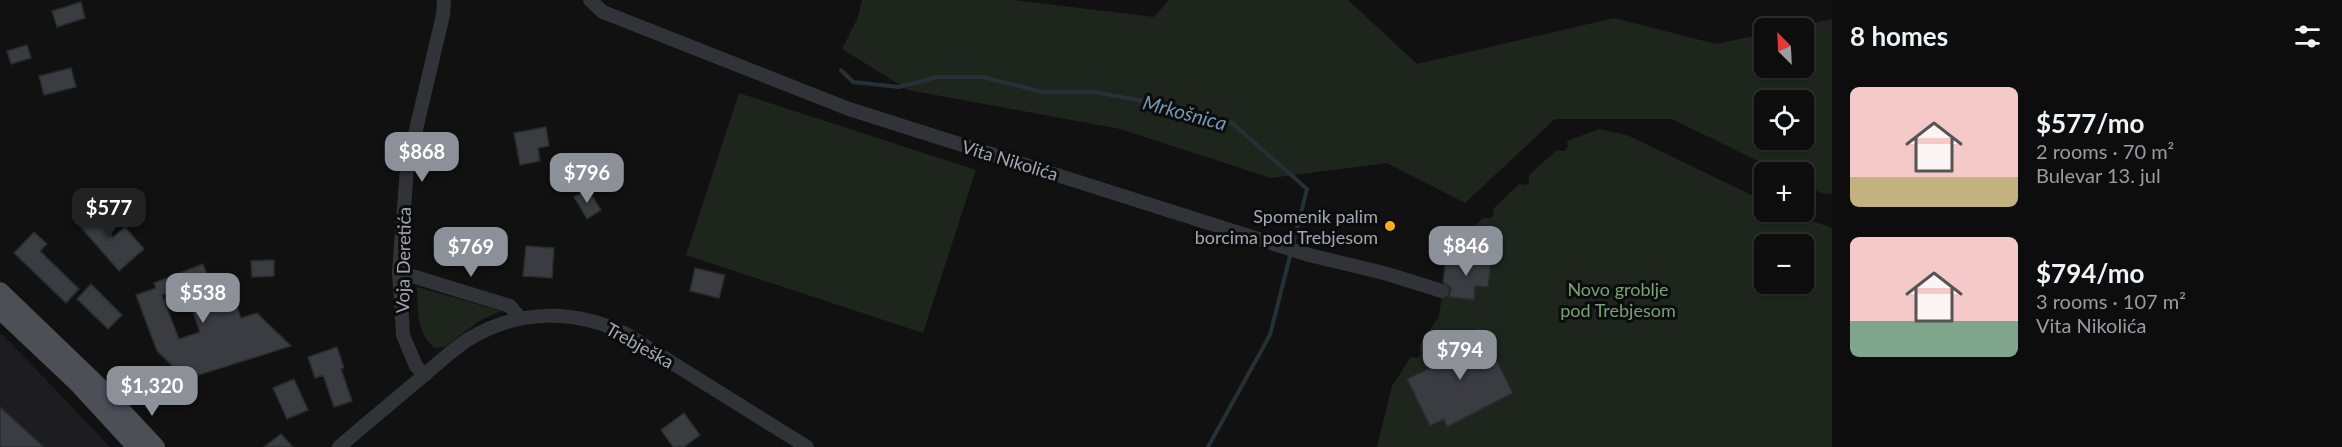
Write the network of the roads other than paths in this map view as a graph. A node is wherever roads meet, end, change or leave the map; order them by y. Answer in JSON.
{"nodes":[{"id":1,"x":444,"y":0,"type":"edge"},
{"id":2,"x":590,"y":0,"type":"edge"},
{"id":3,"x":399,"y":272,"type":"junction"},
{"id":4,"x":0,"y":291,"type":"edge"},
{"id":5,"x":1442,"y":291,"type":"dead end"},
{"id":6,"x":0,"y":310,"type":"edge"},
{"id":7,"x":520,"y":318,"type":"junction"},
{"id":8,"x":425,"y":375,"type":"junction"},
{"id":9,"x":136,"y":447,"type":"edge"},
{"id":10,"x":156,"y":447,"type":"edge"},
{"id":11,"x":339,"y":447,"type":"edge"},
{"id":12,"x":807,"y":447,"type":"edge"}],
"edges":[{"from":1,"to":3,"type":"street","name":"Voja Deretića"},
{"from":2,"to":5,"type":"street","name":"Vita Nikolića"},
{"from":3,"to":7,"type":"street"},
{"from":3,"to":8,"type":"street","name":"Voja Deretića"},
{"from":4,"to":10,"type":"main road"},
{"from":6,"to":9,"type":"main road"},
{"from":7,"to":8,"type":"street","name":"Trebješka"},
{"from":7,"to":12,"type":"street","name":"Trebješka"},
{"from":8,"to":11,"type":"street","name":"Trebješka"}]}
